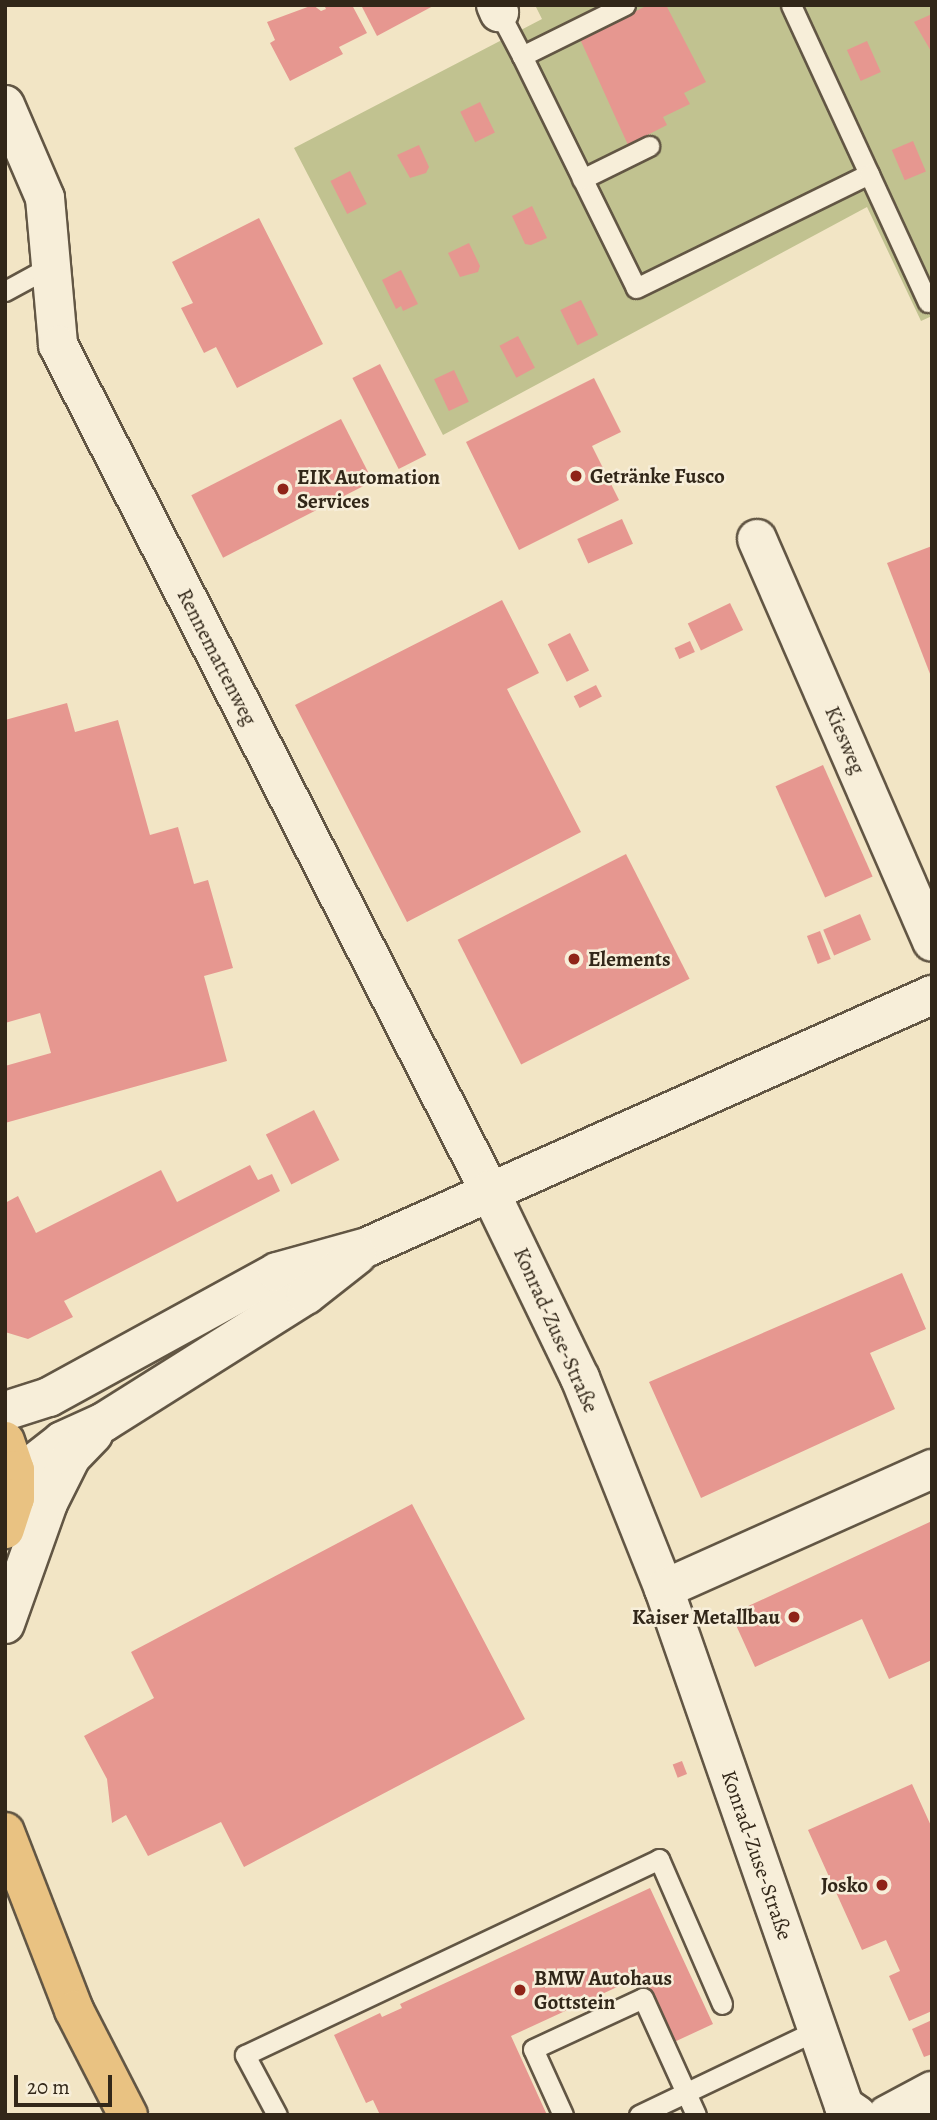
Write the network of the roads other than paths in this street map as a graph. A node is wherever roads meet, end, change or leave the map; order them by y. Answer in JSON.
{"nodes":[{"id":1,"x":625,"y":5,"type":"edge"},
{"id":2,"x":791,"y":5,"type":"edge"},
{"id":3,"x":498,"y":9,"type":"edge"},
{"id":4,"x":522,"y":56,"type":"junction"},
{"id":5,"x":5,"y":105,"type":"edge"},
{"id":6,"x":649,"y":146,"type":"dead end"},
{"id":7,"x":14,"y":148,"type":"edge"},
{"id":8,"x":869,"y":174,"type":"junction"},
{"id":9,"x":582,"y":178,"type":"junction"},
{"id":10,"x":51,"y":266,"type":"junction"},
{"id":11,"x":5,"y":291,"type":"edge"},
{"id":12,"x":928,"y":302,"type":"dead end"},
{"id":13,"x":757,"y":539,"type":"dead end"},
{"id":14,"x":932,"y":942,"type":"edge"},
{"id":15,"x":932,"y":995,"type":"edge"},
{"id":16,"x":489,"y":1190,"type":"junction"},
{"id":17,"x":367,"y":1247,"type":"junction"},
{"id":18,"x":5,"y":1412,"type":"edge"},
{"id":19,"x":104,"y":1422,"type":"junction"},
{"id":20,"x":5,"y":1441,"type":"edge"},
{"id":21,"x":932,"y":1469,"type":"edge"},
{"id":22,"x":10,"y":1514,"type":"edge"},
{"id":23,"x":664,"y":1589,"type":"junction"},
{"id":24,"x":5,"y":1624,"type":"edge"},
{"id":25,"x":5,"y":1832,"type":"edge"},
{"id":26,"x":722,"y":2004,"type":"dead end"},
{"id":27,"x":817,"y":2030,"type":"junction"},
{"id":28,"x":932,"y":2091,"type":"edge"},
{"id":29,"x":686,"y":2092,"type":"junction"},
{"id":30,"x":128,"y":2115,"type":"edge"},
{"id":31,"x":277,"y":2115,"type":"edge"},
{"id":32,"x":563,"y":2115,"type":"edge"},
{"id":33,"x":639,"y":2115,"type":"edge"},
{"id":34,"x":696,"y":2115,"type":"edge"},
{"id":35,"x":857,"y":2115,"type":"edge"},
{"id":36,"x":887,"y":2115,"type":"edge"}],
"edges":[{"from":1,"to":4,"type":"lane"},
{"from":2,"to":8,"type":"lane"},
{"from":3,"to":4,"type":"lane"},
{"from":4,"to":9,"type":"lane"},
{"from":5,"to":7,"type":"street","name":"Rennemattenweg"},
{"from":6,"to":9,"type":"lane"},
{"from":7,"to":10,"type":"street","name":"Rennemattenweg"},
{"from":8,"to":9,"type":"lane"},
{"from":8,"to":12,"type":"lane"},
{"from":10,"to":11,"type":"lane"},
{"from":10,"to":16,"type":"street","name":"Rennemattenweg"},
{"from":13,"to":14,"type":"street","name":"Kiesweg"},
{"from":15,"to":16,"type":"street"},
{"from":16,"to":17,"type":"street"},
{"from":16,"to":23,"type":"street","name":"Konrad-Zuse-Straße"},
{"from":17,"to":18,"type":"street"},
{"from":17,"to":19,"type":"street"},
{"from":19,"to":22,"type":"street"},
{"from":19,"to":24,"type":"street"},
{"from":20,"to":22,"type":"main road"},
{"from":21,"to":23,"type":"street"},
{"from":23,"to":27,"type":"street","name":"Konrad-Zuse-Straße"},
{"from":25,"to":30,"type":"main road"},
{"from":26,"to":31,"type":"lane"},
{"from":27,"to":29,"type":"lane"},
{"from":27,"to":35,"type":"street","name":"Konrad-Zuse-Straße"},
{"from":28,"to":36,"type":"street"},
{"from":29,"to":32,"type":"lane"},
{"from":29,"to":33,"type":"lane"},
{"from":29,"to":34,"type":"lane"}]}
